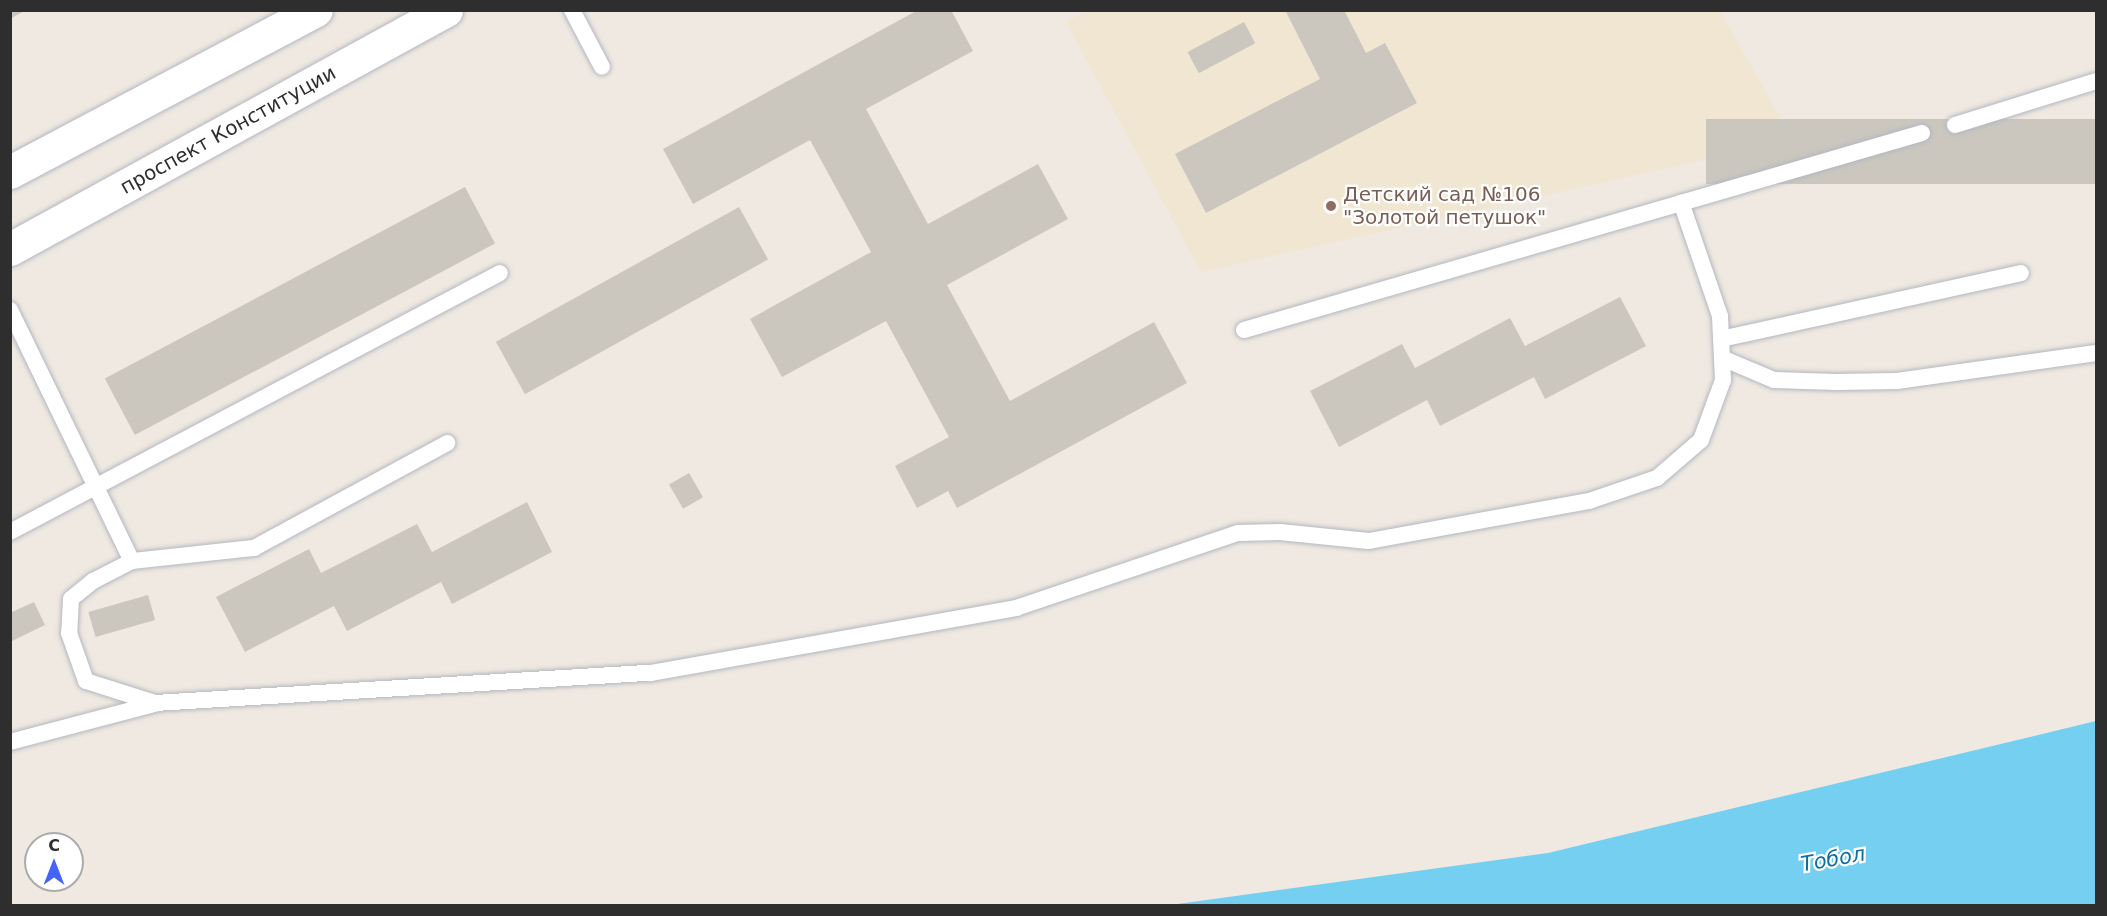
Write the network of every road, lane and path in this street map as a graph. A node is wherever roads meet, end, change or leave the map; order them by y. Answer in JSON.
{"nodes":[{"id":1,"x":315,"y":10,"type":"edge"},
{"id":2,"x":446,"y":10,"type":"edge"},
{"id":3,"x":572,"y":10,"type":"edge"},
{"id":4,"x":602,"y":67,"type":"dead end"},
{"id":5,"x":2097,"y":81,"type":"edge"},
{"id":6,"x":1955,"y":124,"type":"dead end"},
{"id":7,"x":1922,"y":133,"type":"dead end"},
{"id":8,"x":10,"y":172,"type":"edge"},
{"id":9,"x":1681,"y":202,"type":"junction"},
{"id":10,"x":10,"y":249,"type":"edge"},
{"id":11,"x":500,"y":273,"type":"dead end"},
{"id":12,"x":2021,"y":273,"type":"dead end"},
{"id":13,"x":10,"y":310,"type":"edge"},
{"id":14,"x":1244,"y":330,"type":"dead end"},
{"id":15,"x":1721,"y":339,"type":"junction"},
{"id":16,"x":2097,"y":353,"type":"edge"},
{"id":17,"x":1722,"y":358,"type":"junction"},
{"id":18,"x":447,"y":443,"type":"dead end"},
{"id":19,"x":96,"y":487,"type":"junction"},
{"id":20,"x":10,"y":532,"type":"edge"},
{"id":21,"x":132,"y":561,"type":"junction"},
{"id":22,"x":155,"y":704,"type":"junction"},
{"id":23,"x":10,"y":742,"type":"edge"}],
"edges":[{"from":1,"to":8,"type":"main road"},
{"from":2,"to":10,"type":"main road","name":"проспект Конституции"},
{"from":3,"to":4,"type":"lane"},
{"from":5,"to":6,"type":"lane"},
{"from":7,"to":9,"type":"lane"},
{"from":9,"to":14,"type":"lane"},
{"from":9,"to":15,"type":"lane"},
{"from":11,"to":19,"type":"lane"},
{"from":12,"to":15,"type":"lane"},
{"from":13,"to":19,"type":"lane"},
{"from":15,"to":17,"type":"lane"},
{"from":16,"to":17,"type":"lane"},
{"from":17,"to":22,"type":"lane"},
{"from":18,"to":21,"type":"lane"},
{"from":19,"to":20,"type":"lane"},
{"from":19,"to":21,"type":"lane"},
{"from":21,"to":22,"type":"lane"},
{"from":22,"to":23,"type":"lane"}]}
